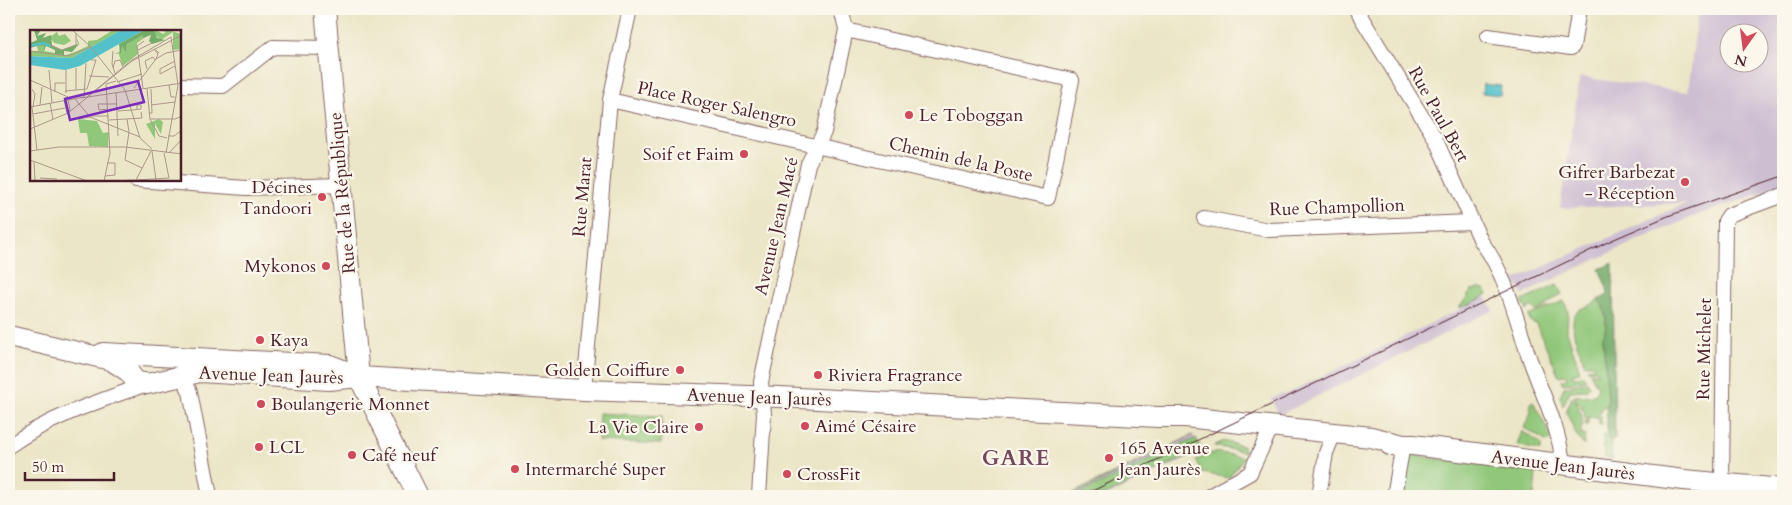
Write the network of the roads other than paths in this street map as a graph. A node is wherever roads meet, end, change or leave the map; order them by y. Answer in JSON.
{"nodes":[{"id":1,"x":325,"y":9,"type":"edge"},
{"id":2,"x":630,"y":9,"type":"edge"},
{"id":3,"x":842,"y":9,"type":"edge"},
{"id":4,"x":1356,"y":9,"type":"edge"},
{"id":5,"x":1579,"y":9,"type":"edge"},
{"id":6,"x":846,"y":30,"type":"junction"},
{"id":7,"x":1488,"y":36,"type":"dead end"},
{"id":8,"x":329,"y":48,"type":"junction"},
{"id":9,"x":181,"y":85,"type":"edge"},
{"id":10,"x":610,"y":100,"type":"junction"},
{"id":11,"x":817,"y":145,"type":"junction"},
{"id":12,"x":150,"y":181,"type":"edge"},
{"id":13,"x":341,"y":185,"type":"junction"},
{"id":14,"x":1783,"y":196,"type":"edge"},
{"id":15,"x":1204,"y":218,"type":"dead end"},
{"id":16,"x":1472,"y":222,"type":"junction"},
{"id":17,"x":9,"y":336,"type":"edge"},
{"id":18,"x":86,"y":353,"type":"junction"},
{"id":19,"x":146,"y":356,"type":"junction"},
{"id":20,"x":129,"y":372,"type":"junction"},
{"id":21,"x":182,"y":375,"type":"junction"},
{"id":22,"x":359,"y":377,"type":"junction"},
{"id":23,"x":147,"y":384,"type":"junction"},
{"id":24,"x":584,"y":390,"type":"junction"},
{"id":25,"x":117,"y":393,"type":"junction"},
{"id":26,"x":761,"y":397,"type":"junction"},
{"id":27,"x":1270,"y":431,"type":"junction"},
{"id":28,"x":1331,"y":438,"type":"junction"},
{"id":29,"x":1403,"y":445,"type":"junction"},
{"id":30,"x":9,"y":446,"type":"edge"},
{"id":31,"x":1563,"y":464,"type":"junction"},
{"id":32,"x":1711,"y":487,"type":"edge"},
{"id":33,"x":1783,"y":489,"type":"edge"},
{"id":34,"x":210,"y":496,"type":"edge"},
{"id":35,"x":418,"y":496,"type":"edge"},
{"id":36,"x":759,"y":496,"type":"edge"},
{"id":37,"x":1209,"y":496,"type":"edge"},
{"id":38,"x":1319,"y":496,"type":"edge"},
{"id":39,"x":1394,"y":496,"type":"edge"}],
"edges":[{"from":1,"to":8,"type":"main road","name":"Rue de la République"},
{"from":2,"to":10,"type":"street","name":"Rue Marat"},
{"from":3,"to":6,"type":"street","name":"Avenue Jean Macé"},
{"from":4,"to":16,"type":"street","name":"Rue Paul Bert"},
{"from":5,"to":7,"type":"street"},
{"from":6,"to":11,"type":"street","name":"Avenue Jean Macé"},
{"from":6,"to":11,"type":"street","name":"Chemin de la Poste"},
{"from":8,"to":9,"type":"street"},
{"from":8,"to":13,"type":"main road","name":"Rue de la République"},
{"from":10,"to":11,"type":"street","name":"Place Roger Salengro"},
{"from":10,"to":24,"type":"street","name":"Rue Marat"},
{"from":11,"to":26,"type":"street","name":"Avenue Jean Macé"},
{"from":12,"to":13,"type":"street"},
{"from":13,"to":22,"type":"main road","name":"Rue de la République"},
{"from":14,"to":32,"type":"street","name":"Rue Michelet"},
{"from":15,"to":16,"type":"street","name":"Rue Champollion"},
{"from":16,"to":31,"type":"street","name":"Rue Paul Bert"},
{"from":17,"to":18,"type":"main road","name":"Avenue Jean Jaurès"},
{"from":18,"to":19,"type":"main road","name":"Avenue Jean Jaurès"},
{"from":18,"to":20,"type":"main road","name":"Avenue Jean Jaurès"},
{"from":19,"to":20,"type":"main road"},
{"from":19,"to":22,"type":"main road","name":"Avenue Jean Jaurès"},
{"from":20,"to":23,"type":"main road","name":"Avenue Jean Jaurès"},
{"from":20,"to":25,"type":"street"},
{"from":21,"to":22,"type":"main road","name":"Avenue Jean Jaurès"},
{"from":21,"to":23,"type":"main road","name":"Avenue Jean Jaurès"},
{"from":21,"to":34,"type":"street"},
{"from":22,"to":24,"type":"main road","name":"Avenue Jean Jaurès"},
{"from":22,"to":35,"type":"main road"},
{"from":23,"to":25,"type":"street"},
{"from":24,"to":26,"type":"main road","name":"Avenue Jean Jaurès"},
{"from":25,"to":30,"type":"street"},
{"from":26,"to":27,"type":"main road","name":"Avenue Jean Jaurès"},
{"from":26,"to":36,"type":"street","name":"Avenue Jean Macé"},
{"from":27,"to":28,"type":"main road","name":"Avenue Jean Jaurès"},
{"from":27,"to":37,"type":"street"},
{"from":28,"to":29,"type":"main road","name":"Avenue Jean Jaurès"},
{"from":28,"to":38,"type":"street"},
{"from":29,"to":31,"type":"main road","name":"Avenue Jean Jaurès"},
{"from":29,"to":39,"type":"street"},
{"from":31,"to":32,"type":"main road","name":"Avenue Jean Jaurès"},
{"from":32,"to":33,"type":"main road","name":"Avenue Jean Jaurès"}]}
